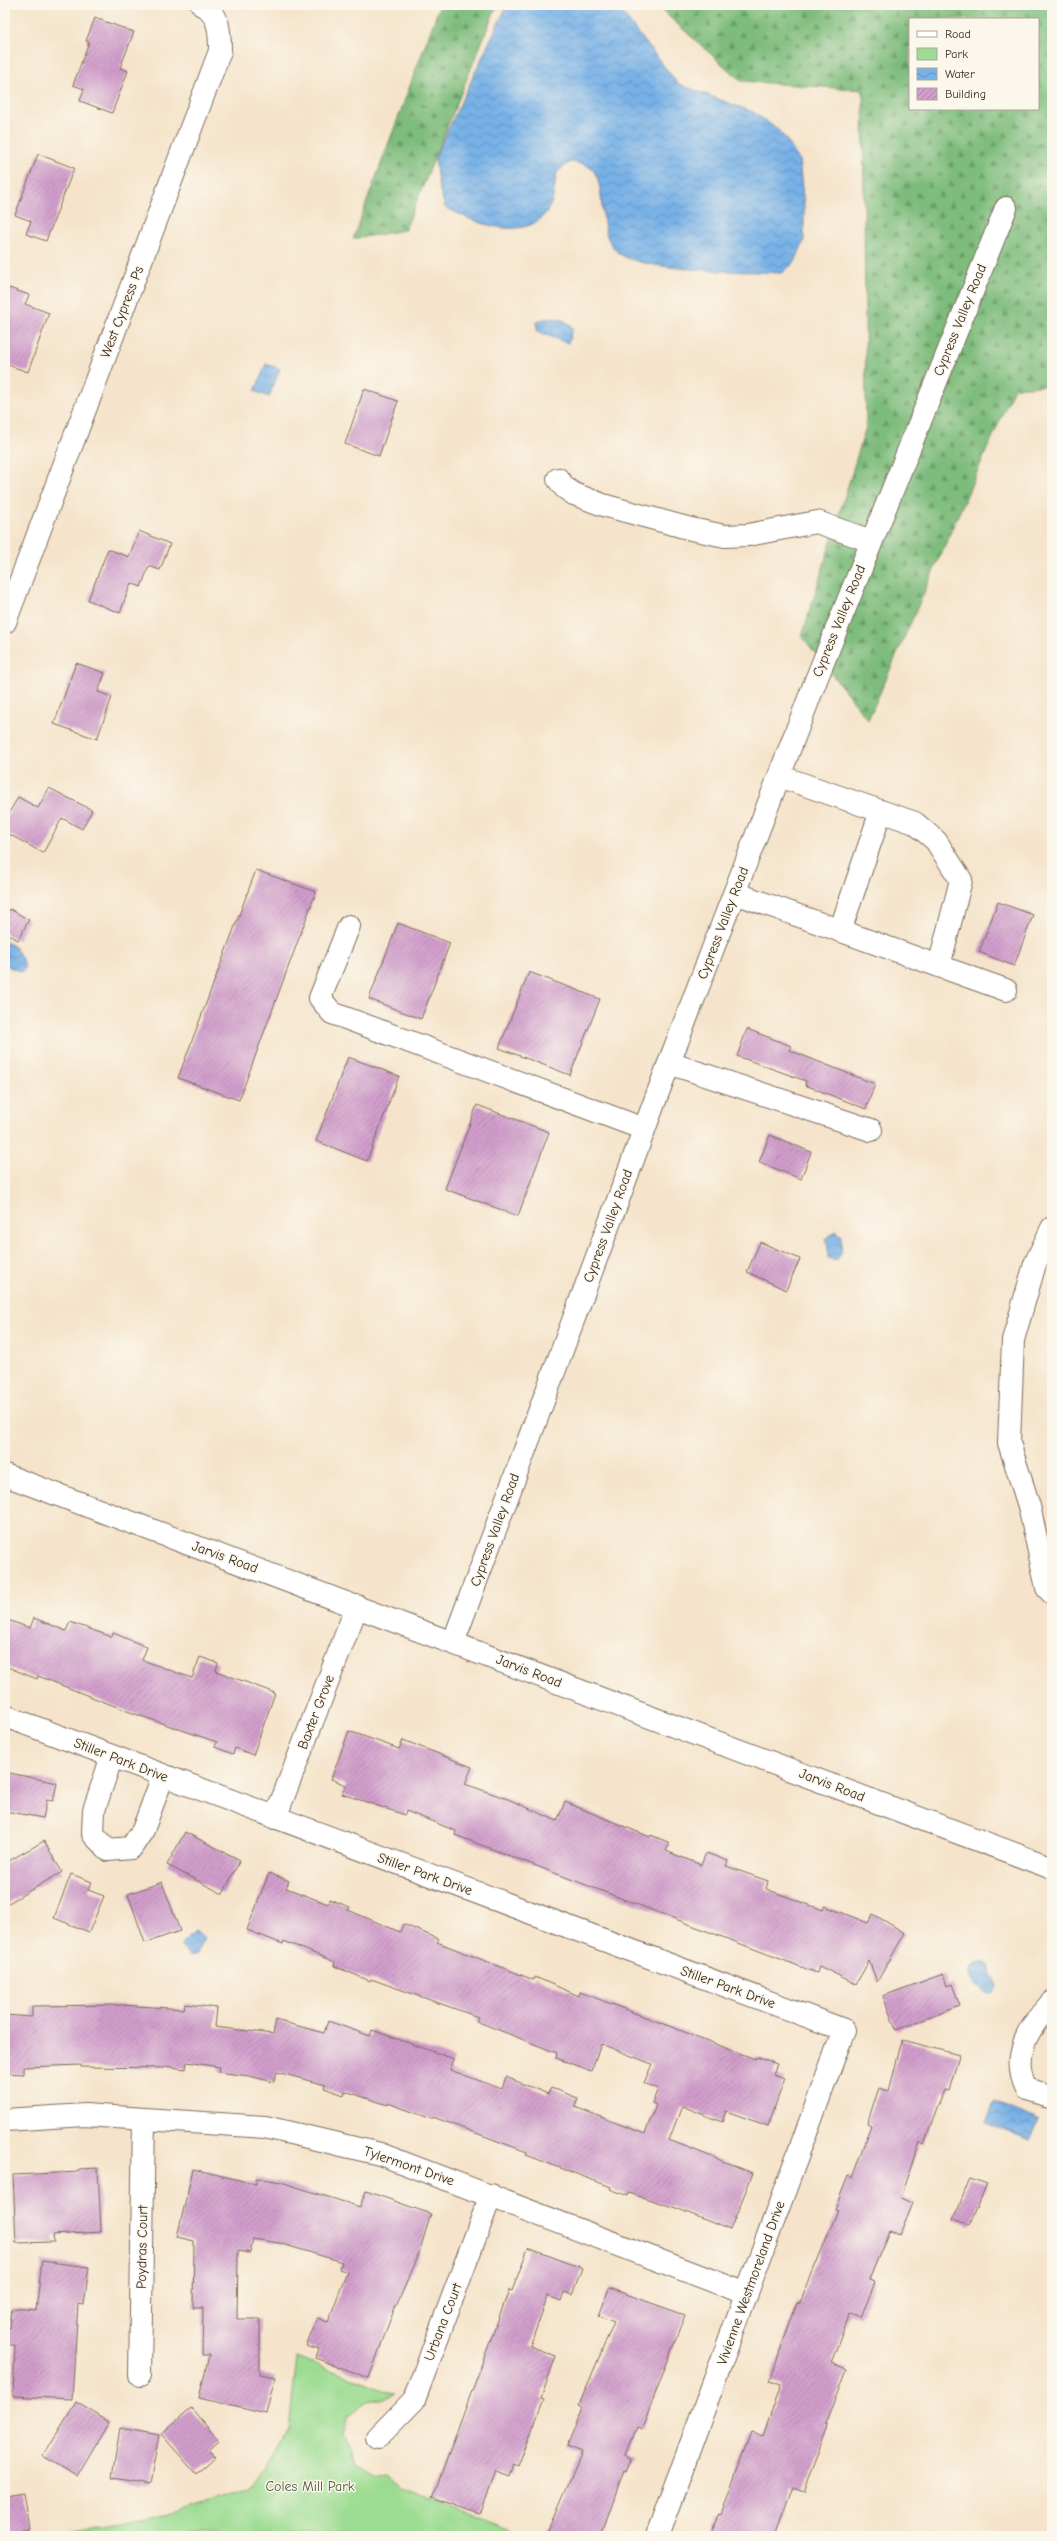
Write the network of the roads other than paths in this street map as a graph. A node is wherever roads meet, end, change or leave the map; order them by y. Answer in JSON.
{"nodes":[{"id":1,"x":202,"y":5,"type":"edge"},
{"id":2,"x":1006,"y":208,"type":"dead end"},
{"id":3,"x":558,"y":479,"type":"dead end"},
{"id":4,"x":871,"y":541,"type":"junction"},
{"id":5,"x":5,"y":622,"type":"edge"},
{"id":6,"x":779,"y":776,"type":"junction"},
{"id":7,"x":881,"y":811,"type":"junction"},
{"id":8,"x":735,"y":893,"type":"junction"},
{"id":9,"x":349,"y":926,"type":"dead end"},
{"id":10,"x":840,"y":931,"type":"junction"},
{"id":11,"x":939,"y":966,"type":"junction"},
{"id":12,"x":1006,"y":990,"type":"dead end"},
{"id":13,"x":669,"y":1063,"type":"junction"},
{"id":14,"x":644,"y":1129,"type":"junction"},
{"id":15,"x":871,"y":1130,"type":"dead end"},
{"id":16,"x":1052,"y":1228,"type":"edge"},
{"id":17,"x":5,"y":1475,"type":"edge"},
{"id":18,"x":1052,"y":1593,"type":"edge"},
{"id":19,"x":357,"y":1606,"type":"junction"},
{"id":20,"x":453,"y":1642,"type":"junction"},
{"id":21,"x":5,"y":1716,"type":"edge"},
{"id":22,"x":112,"y":1756,"type":"junction"},
{"id":23,"x":162,"y":1776,"type":"junction"},
{"id":24,"x":274,"y":1818,"type":"junction"},
{"id":25,"x":1052,"y":1868,"type":"edge"},
{"id":26,"x":1052,"y":2002,"type":"edge"},
{"id":27,"x":844,"y":2030,"type":"joint"},
{"id":28,"x":1052,"y":2097,"type":"edge"},
{"id":29,"x":144,"y":2119,"type":"junction"},
{"id":30,"x":5,"y":2120,"type":"edge"},
{"id":31,"x":491,"y":2195,"type":"junction"},
{"id":32,"x":747,"y":2294,"type":"junction"},
{"id":33,"x":140,"y":2375,"type":"dead end"},
{"id":34,"x":378,"y":2437,"type":"dead end"},
{"id":35,"x":657,"y":2536,"type":"edge"}],
"edges":[{"from":1,"to":5,"type":"street","name":"West Cypress Ps"},
{"from":2,"to":4,"type":"street","name":"Cypress Valley Road"},
{"from":3,"to":4,"type":"street"},
{"from":4,"to":6,"type":"street","name":"Cypress Valley Road"},
{"from":6,"to":7,"type":"street"},
{"from":6,"to":8,"type":"street","name":"Cypress Valley Road"},
{"from":7,"to":10,"type":"street"},
{"from":7,"to":11,"type":"street"},
{"from":8,"to":10,"type":"street"},
{"from":8,"to":13,"type":"street","name":"Cypress Valley Road"},
{"from":9,"to":14,"type":"street"},
{"from":10,"to":11,"type":"street"},
{"from":11,"to":12,"type":"street"},
{"from":13,"to":14,"type":"street","name":"Cypress Valley Road"},
{"from":13,"to":15,"type":"street"},
{"from":14,"to":20,"type":"street","name":"Cypress Valley Road"},
{"from":16,"to":18,"type":"street"},
{"from":17,"to":19,"type":"street","name":"Jarvis Road"},
{"from":19,"to":20,"type":"street","name":"Jarvis Road"},
{"from":19,"to":24,"type":"street","name":"Baxter Grove"},
{"from":20,"to":25,"type":"street","name":"Jarvis Road"},
{"from":21,"to":22,"type":"street","name":"Stiller Park Drive"},
{"from":22,"to":23,"type":"street","name":"Stiller Park Drive"},
{"from":22,"to":23,"type":"street"},
{"from":23,"to":24,"type":"street","name":"Stiller Park Drive"},
{"from":24,"to":27,"type":"street","name":"Stiller Park Drive"},
{"from":26,"to":28,"type":"street"},
{"from":27,"to":32,"type":"street","name":"Vivienne Westmoreland Drive"},
{"from":29,"to":30,"type":"street","name":"Tylermont Drive"},
{"from":29,"to":31,"type":"street","name":"Tylermont Drive"},
{"from":29,"to":33,"type":"street","name":"Poydras Court"},
{"from":31,"to":32,"type":"street","name":"Tylermont Drive"},
{"from":31,"to":34,"type":"street","name":"Urbana Court"},
{"from":32,"to":35,"type":"street","name":"Vivienne Westmoreland Drive"}]}
